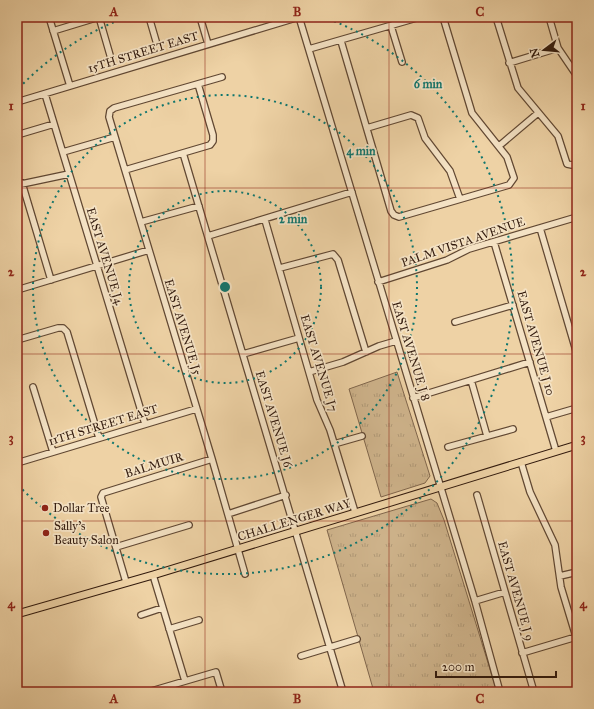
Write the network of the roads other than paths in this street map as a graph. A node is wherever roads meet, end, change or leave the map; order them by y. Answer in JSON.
{"nodes":[{"id":1,"x":49,"y":17,"type":"edge"},
{"id":2,"x":99,"y":17,"type":"edge"},
{"id":3,"x":149,"y":17,"type":"edge"},
{"id":4,"x":200,"y":17,"type":"edge"},
{"id":5,"x":299,"y":17,"type":"edge"},
{"id":6,"x":420,"y":17,"type":"edge"},
{"id":7,"x":443,"y":17,"type":"edge"},
{"id":8,"x":496,"y":17,"type":"edge"},
{"id":9,"x":549,"y":17,"type":"edge"},
{"id":10,"x":391,"y":26,"type":"junction"},
{"id":11,"x":53,"y":31,"type":"junction"},
{"id":12,"x":156,"y":41,"type":"dead end"},
{"id":13,"x":341,"y":41,"type":"junction"},
{"id":14,"x":208,"y":44,"type":"junction"},
{"id":15,"x":558,"y":48,"type":"junction"},
{"id":16,"x":309,"y":49,"type":"junction"},
{"id":17,"x":110,"y":55,"type":"dead end"},
{"id":18,"x":402,"y":62,"type":"dead end"},
{"id":19,"x":509,"y":62,"type":"junction"},
{"id":20,"x":576,"y":73,"type":"edge"},
{"id":21,"x":222,"y":77,"type":"dead end"},
{"id":22,"x":198,"y":84,"type":"junction"},
{"id":23,"x":70,"y":86,"type":"junction"},
{"id":24,"x":46,"y":94,"type":"junction"},
{"id":25,"x":17,"y":102,"type":"edge"},
{"id":26,"x":538,"y":113,"type":"junction"},
{"id":27,"x":54,"y":124,"type":"junction"},
{"id":28,"x":367,"y":128,"type":"junction"},
{"id":29,"x":17,"y":135,"type":"edge"},
{"id":30,"x":115,"y":137,"type":"junction"},
{"id":31,"x":499,"y":146,"type":"junction"},
{"id":32,"x":63,"y":152,"type":"junction"},
{"id":33,"x":183,"y":153,"type":"junction"},
{"id":34,"x":577,"y":164,"type":"edge"},
{"id":35,"x":126,"y":170,"type":"junction"},
{"id":36,"x":69,"y":174,"type":"junction"},
{"id":37,"x":20,"y":184,"type":"edge"},
{"id":38,"x":352,"y":192,"type":"junction"},
{"id":39,"x":460,"y":199,"type":"junction"},
{"id":40,"x":199,"y":206,"type":"junction"},
{"id":41,"x":577,"y":217,"type":"edge"},
{"id":42,"x":265,"y":220,"type":"junction"},
{"id":43,"x":141,"y":222,"type":"junction"},
{"id":44,"x":540,"y":228,"type":"junction"},
{"id":45,"x":208,"y":236,"type":"junction"},
{"id":46,"x":494,"y":242,"type":"junction"},
{"id":47,"x":149,"y":250,"type":"junction"},
{"id":48,"x":97,"y":266,"type":"junction"},
{"id":49,"x":280,"y":268,"type":"junction"},
{"id":50,"x":50,"y":280,"type":"junction"},
{"id":51,"x":378,"y":282,"type":"junction"},
{"id":52,"x":17,"y":290,"type":"edge"},
{"id":53,"x":513,"y":305,"type":"junction"},
{"id":54,"x":455,"y":322,"type":"dead end"},
{"id":55,"x":299,"y":338,"type":"junction"},
{"id":56,"x":17,"y":340,"type":"edge"},
{"id":57,"x":396,"y":341,"type":"junction"},
{"id":58,"x":366,"y":352,"type":"junction"},
{"id":59,"x":243,"y":354,"type":"junction"},
{"id":60,"x":577,"y":354,"type":"edge"},
{"id":61,"x":530,"y":362,"type":"junction"},
{"id":62,"x":309,"y":372,"type":"junction"},
{"id":63,"x":471,"y":380,"type":"junction"},
{"id":64,"x":33,"y":387,"type":"dead end"},
{"id":65,"x":413,"y":398,"type":"junction"},
{"id":66,"x":577,"y":408,"type":"edge"},
{"id":67,"x":196,"y":409,"type":"junction"},
{"id":68,"x":546,"y":417,"type":"junction"},
{"id":69,"x":145,"y":424,"type":"junction"},
{"id":70,"x":513,"y":429,"type":"dead end"},
{"id":71,"x":362,"y":436,"type":"dead end"},
{"id":72,"x":487,"y":436,"type":"junction"},
{"id":73,"x":99,"y":438,"type":"junction"},
{"id":74,"x":334,"y":444,"type":"junction"},
{"id":75,"x":577,"y":445,"type":"edge"},
{"id":76,"x":448,"y":448,"type":"dead end"},
{"id":77,"x":556,"y":451,"type":"junction"},
{"id":78,"x":53,"y":452,"type":"junction"},
{"id":79,"x":212,"y":458,"type":"junction"},
{"id":80,"x":17,"y":462,"type":"edge"},
{"id":81,"x":521,"y":462,"type":"junction"},
{"id":82,"x":440,"y":487,"type":"junction"},
{"id":83,"x":286,"y":495,"type":"junction"},
{"id":84,"x":477,"y":495,"type":"dead end"},
{"id":85,"x":355,"y":512,"type":"junction"},
{"id":86,"x":228,"y":514,"type":"junction"},
{"id":87,"x":189,"y":525,"type":"dead end"},
{"id":88,"x":296,"y":531,"type":"junction"},
{"id":89,"x":116,"y":547,"type":"junction"},
{"id":90,"x":238,"y":549,"type":"junction"},
{"id":91,"x":577,"y":572,"type":"edge"},
{"id":92,"x":245,"y":574,"type":"dead end"},
{"id":93,"x":153,"y":575,"type":"junction"},
{"id":94,"x":560,"y":576,"type":"junction"},
{"id":95,"x":126,"y":582,"type":"junction"},
{"id":96,"x":505,"y":592,"type":"junction"},
{"id":97,"x":475,"y":601,"type":"junction"},
{"id":98,"x":162,"y":608,"type":"junction"},
{"id":99,"x":17,"y":614,"type":"edge"},
{"id":100,"x":141,"y":615,"type":"dead end"},
{"id":101,"x":199,"y":620,"type":"dead end"},
{"id":102,"x":169,"y":629,"type":"junction"},
{"id":103,"x":577,"y":638,"type":"edge"},
{"id":104,"x":357,"y":639,"type":"dead end"},
{"id":105,"x":330,"y":648,"type":"junction"},
{"id":106,"x":522,"y":653,"type":"junction"},
{"id":107,"x":301,"y":656,"type":"dead end"},
{"id":108,"x":185,"y":681,"type":"junction"},
{"id":109,"x":148,"y":692,"type":"edge"},
{"id":110,"x":222,"y":692,"type":"edge"},
{"id":111,"x":343,"y":692,"type":"edge"},
{"id":112,"x":500,"y":692,"type":"edge"},
{"id":113,"x":534,"y":692,"type":"edge"}],
"edges":[{"from":1,"to":11,"type":"street"},
{"from":2,"to":11,"type":"street"},
{"from":2,"to":17,"type":"street"},
{"from":3,"to":12,"type":"street"},
{"from":4,"to":14,"type":"street"},
{"from":5,"to":14,"type":"street","name":"15TH STREET EAST"},
{"from":5,"to":16,"type":"street","name":"EAST AVENUE J 8"},
{"from":6,"to":10,"type":"street"},
{"from":7,"to":31,"type":"street"},
{"from":8,"to":19,"type":"street"},
{"from":9,"to":15,"type":"street"},
{"from":10,"to":13,"type":"street"},
{"from":10,"to":18,"type":"street"},
{"from":11,"to":23,"type":"street"},
{"from":13,"to":16,"type":"street"},
{"from":13,"to":28,"type":"street"},
{"from":14,"to":23,"type":"street","name":"15TH STREET EAST"},
{"from":15,"to":19,"type":"street"},
{"from":15,"to":20,"type":"street"},
{"from":16,"to":38,"type":"street","name":"EAST AVENUE J 8"},
{"from":19,"to":26,"type":"street"},
{"from":21,"to":22,"type":"street"},
{"from":22,"to":30,"type":"street","name":"EAST AVENUE J5"},
{"from":22,"to":33,"type":"street"},
{"from":23,"to":24,"type":"street","name":"15TH STREET EAST"},
{"from":24,"to":25,"type":"street","name":"15TH STREET EAST"},
{"from":24,"to":27,"type":"street","name":"EAST AVENUE J4"},
{"from":26,"to":31,"type":"street"},
{"from":26,"to":34,"type":"street"},
{"from":27,"to":29,"type":"street"},
{"from":27,"to":32,"type":"street","name":"EAST AVENUE J4"},
{"from":28,"to":39,"type":"street"},
{"from":28,"to":39,"type":"street"},
{"from":30,"to":32,"type":"street"},
{"from":30,"to":35,"type":"street","name":"EAST AVENUE J5"},
{"from":31,"to":39,"type":"street"},
{"from":32,"to":36,"type":"street","name":"EAST AVENUE J4"},
{"from":33,"to":35,"type":"street"},
{"from":33,"to":40,"type":"street","name":"EAST AVENUE J6"},
{"from":35,"to":43,"type":"street","name":"EAST AVENUE J5"},
{"from":36,"to":37,"type":"street"},
{"from":36,"to":48,"type":"street","name":"EAST AVENUE J4"},
{"from":37,"to":50,"type":"street"},
{"from":38,"to":42,"type":"street"},
{"from":38,"to":51,"type":"street","name":"EAST AVENUE J 8"},
{"from":40,"to":43,"type":"street"},
{"from":40,"to":45,"type":"street","name":"EAST AVENUE J6"},
{"from":41,"to":44,"type":"street","name":"PALM VISTA AVENUE"},
{"from":42,"to":45,"type":"street"},
{"from":42,"to":49,"type":"street","name":"EAST AVENUE J7"},
{"from":43,"to":47,"type":"street","name":"EAST AVENUE J5"},
{"from":44,"to":46,"type":"street","name":"PALM VISTA AVENUE"},
{"from":44,"to":60,"type":"street"},
{"from":45,"to":59,"type":"street","name":"EAST AVENUE J6"},
{"from":46,"to":51,"type":"street","name":"PALM VISTA AVENUE"},
{"from":46,"to":53,"type":"street","name":"EAST AVENUE J 10"},
{"from":47,"to":48,"type":"street"},
{"from":47,"to":67,"type":"street","name":"EAST AVENUE J5"},
{"from":48,"to":50,"type":"street"},
{"from":48,"to":69,"type":"street","name":"EAST AVENUE J4"},
{"from":49,"to":55,"type":"street","name":"EAST AVENUE J7"},
{"from":49,"to":58,"type":"street"},
{"from":50,"to":52,"type":"street"},
{"from":51,"to":57,"type":"street","name":"EAST AVENUE J 8"},
{"from":53,"to":54,"type":"street"},
{"from":53,"to":61,"type":"street","name":"EAST AVENUE J 10"},
{"from":55,"to":59,"type":"street"},
{"from":55,"to":62,"type":"street","name":"EAST AVENUE J7"},
{"from":56,"to":73,"type":"street"},
{"from":57,"to":58,"type":"street"},
{"from":57,"to":65,"type":"street","name":"EAST AVENUE J 8"},
{"from":58,"to":62,"type":"street"},
{"from":59,"to":83,"type":"street","name":"EAST AVENUE J6"},
{"from":61,"to":63,"type":"street"},
{"from":61,"to":68,"type":"street","name":"EAST AVENUE J 10"},
{"from":62,"to":74,"type":"street","name":"EAST AVENUE J7"},
{"from":63,"to":65,"type":"street"},
{"from":63,"to":72,"type":"street"},
{"from":64,"to":78,"type":"street"},
{"from":65,"to":82,"type":"street","name":"EAST AVENUE J 8"},
{"from":66,"to":68,"type":"street"},
{"from":67,"to":69,"type":"street","name":"11TH STREET EAST"},
{"from":67,"to":79,"type":"street","name":"EAST AVENUE J5"},
{"from":68,"to":77,"type":"street","name":"EAST AVENUE J 10"},
{"from":69,"to":73,"type":"street","name":"11TH STREET EAST"},
{"from":70,"to":72,"type":"street"},
{"from":71,"to":74,"type":"street"},
{"from":72,"to":76,"type":"street"},
{"from":73,"to":78,"type":"street","name":"11TH STREET EAST"},
{"from":74,"to":85,"type":"street","name":"EAST AVENUE J7"},
{"from":75,"to":77,"type":"main road","name":"CHALLENGER WAY"},
{"from":77,"to":81,"type":"main road","name":"CHALLENGER WAY"},
{"from":78,"to":80,"type":"street","name":"11TH STREET EAST"},
{"from":79,"to":86,"type":"street","name":"EAST AVENUE J5"},
{"from":79,"to":89,"type":"street","name":"BALMUIR"},
{"from":81,"to":82,"type":"main road","name":"CHALLENGER WAY"},
{"from":81,"to":94,"type":"street"},
{"from":82,"to":85,"type":"main road","name":"CHALLENGER WAY"},
{"from":82,"to":97,"type":"street","name":"EAST AVENUE J 8"},
{"from":83,"to":86,"type":"street"},
{"from":83,"to":88,"type":"street","name":"EAST AVENUE J6"},
{"from":84,"to":96,"type":"street","name":"EAST AVENUE J 9"},
{"from":85,"to":88,"type":"main road","name":"CHALLENGER WAY"},
{"from":86,"to":90,"type":"street","name":"EAST AVENUE J5"},
{"from":87,"to":89,"type":"street"},
{"from":88,"to":90,"type":"main road","name":"CHALLENGER WAY"},
{"from":88,"to":105,"type":"street","name":"EAST AVENUE J6"},
{"from":89,"to":95,"type":"street"},
{"from":90,"to":92,"type":"street","name":"EAST AVENUE J5"},
{"from":90,"to":93,"type":"main road","name":"CHALLENGER WAY"},
{"from":91,"to":94,"type":"street"},
{"from":93,"to":95,"type":"main road","name":"CHALLENGER WAY"},
{"from":93,"to":98,"type":"street"},
{"from":94,"to":103,"type":"street"},
{"from":95,"to":99,"type":"main road","name":"CHALLENGER WAY"},
{"from":96,"to":97,"type":"street"},
{"from":96,"to":106,"type":"street","name":"EAST AVENUE J 9"},
{"from":97,"to":112,"type":"street","name":"EAST AVENUE J 8"},
{"from":98,"to":100,"type":"street"},
{"from":98,"to":102,"type":"street"},
{"from":101,"to":102,"type":"street"},
{"from":102,"to":108,"type":"street"},
{"from":103,"to":106,"type":"street"},
{"from":104,"to":105,"type":"street"},
{"from":105,"to":107,"type":"street"},
{"from":105,"to":111,"type":"street","name":"EAST AVENUE J6"},
{"from":106,"to":113,"type":"street","name":"EAST AVENUE J 9"},
{"from":108,"to":109,"type":"street"},
{"from":108,"to":110,"type":"street"}]}
